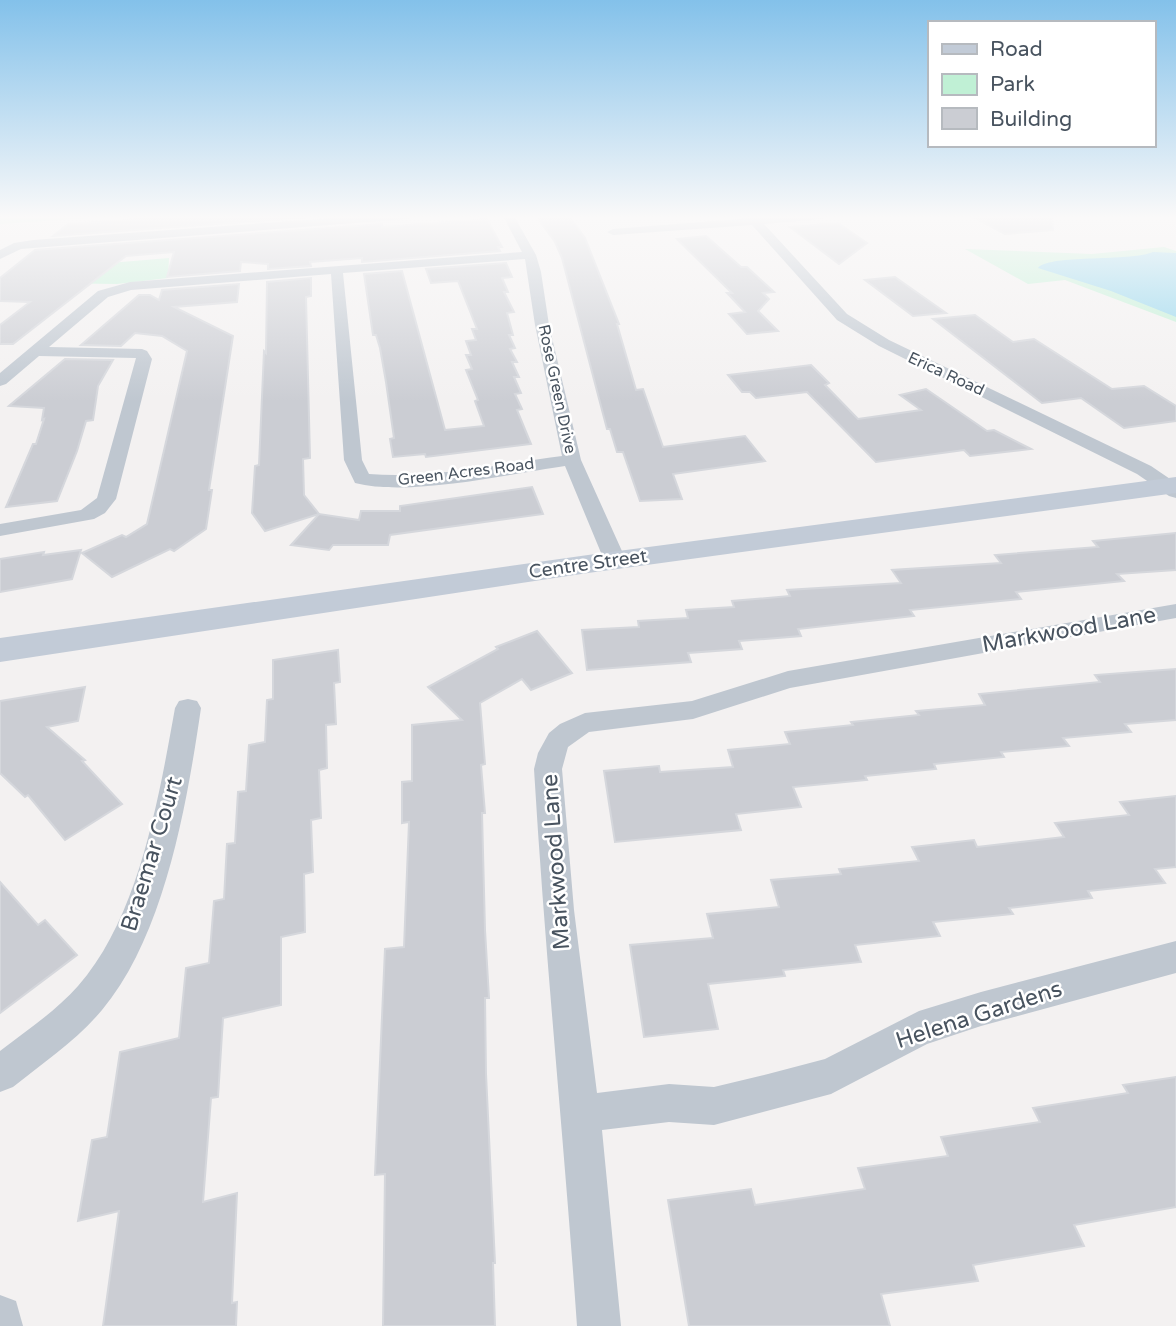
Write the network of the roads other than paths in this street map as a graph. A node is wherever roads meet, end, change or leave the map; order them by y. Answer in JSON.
{"nodes":[{"id":1,"x":235,"y":278,"type":"edge"},
{"id":2,"x":338,"y":278,"type":"edge"},
{"id":3,"x":534,"y":278,"type":"edge"},
{"id":4,"x":807,"y":278,"type":"edge"},
{"id":5,"x":38,"y":351,"type":"junction"},
{"id":6,"x":0,"y":381,"type":"edge"},
{"id":7,"x":572,"y":460,"type":"junction"},
{"id":8,"x":1173,"y":488,"type":"edge"},
{"id":9,"x":0,"y":530,"type":"edge"},
{"id":10,"x":615,"y":560,"type":"junction"},
{"id":11,"x":1176,"y":611,"type":"edge"},
{"id":12,"x":0,"y":650,"type":"edge"},
{"id":13,"x":188,"y":708,"type":"dead end"},
{"id":14,"x":1176,"y":957,"type":"edge"},
{"id":15,"x":0,"y":1074,"type":"edge"},
{"id":16,"x":581,"y":1114,"type":"junction"},
{"id":17,"x":0,"y":1317,"type":"edge"},
{"id":18,"x":1,"y":1326,"type":"edge"},
{"id":19,"x":599,"y":1326,"type":"edge"}],
"edges":[{"from":1,"to":5,"type":"street"},
{"from":2,"to":7,"type":"street","name":"Green Acres Road"},
{"from":3,"to":7,"type":"street","name":"Rose Green Drive"},
{"from":4,"to":8,"type":"street","name":"Erica Road"},
{"from":5,"to":6,"type":"street"},
{"from":5,"to":9,"type":"street"},
{"from":7,"to":10,"type":"street","name":"Rose Green Drive"},
{"from":8,"to":10,"type":"main road","name":"Centre Street"},
{"from":10,"to":12,"type":"main road","name":"Centre Street"},
{"from":11,"to":16,"type":"street","name":"Markwood Lane"},
{"from":13,"to":15,"type":"street","name":"Braemar Court"},
{"from":14,"to":16,"type":"street","name":"Helena Gardens"},
{"from":16,"to":19,"type":"street","name":"Markwood Lane"},
{"from":17,"to":18,"type":"street"}]}
